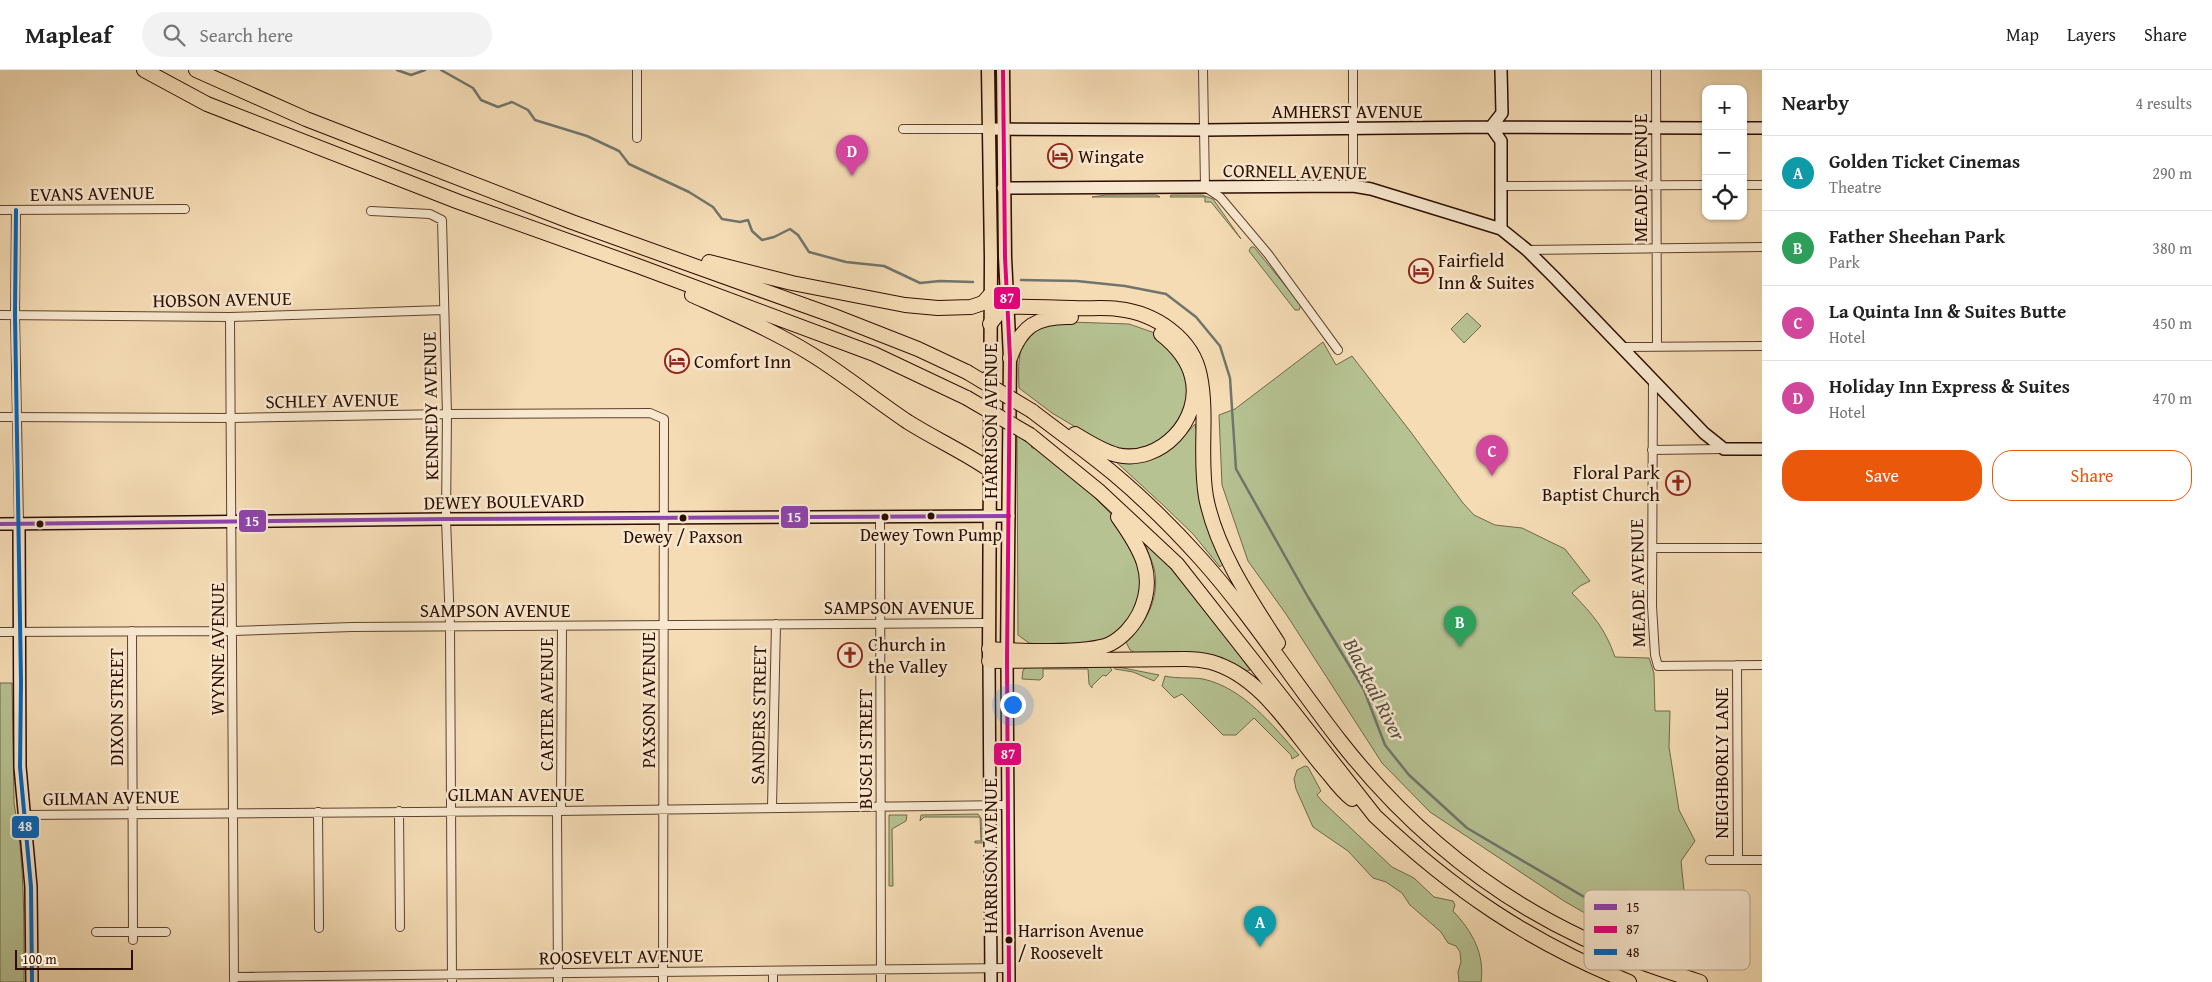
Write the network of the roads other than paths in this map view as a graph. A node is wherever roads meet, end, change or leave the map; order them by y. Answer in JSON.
{"nodes":[{"id":1,"x":144,"y":70,"type":"edge"},
{"id":2,"x":196,"y":70,"type":"edge"},
{"id":3,"x":637,"y":70,"type":"edge"},
{"id":4,"x":988,"y":70,"type":"edge"},
{"id":5,"x":1003,"y":70,"type":"edge"},
{"id":6,"x":1203,"y":70,"type":"edge"},
{"id":7,"x":1354,"y":70,"type":"edge"},
{"id":8,"x":1501,"y":70,"type":"edge"},
{"id":9,"x":1656,"y":70,"type":"edge"},
{"id":10,"x":1492,"y":127,"type":"junction"},
{"id":11,"x":1003,"y":128,"type":"junction"},
{"id":12,"x":1656,"y":128,"type":"junction"},
{"id":13,"x":1702,"y":128,"type":"edge"},
{"id":14,"x":1747,"y":128,"type":"edge"},
{"id":15,"x":1762,"y":128,"type":"edge"},
{"id":16,"x":988,"y":129,"type":"junction"},
{"id":17,"x":1354,"y":129,"type":"junction"},
{"id":18,"x":903,"y":130,"type":"dead end"},
{"id":19,"x":1204,"y":130,"type":"junction"},
{"id":20,"x":637,"y":138,"type":"dead end"},
{"id":21,"x":1656,"y":185,"type":"junction"},
{"id":22,"x":1702,"y":185,"type":"edge"},
{"id":23,"x":1747,"y":185,"type":"edge"},
{"id":24,"x":1762,"y":185,"type":"edge"},
{"id":25,"x":1353,"y":186,"type":"junction"},
{"id":26,"x":1501,"y":186,"type":"junction"},
{"id":27,"x":1205,"y":187,"type":"junction"},
{"id":28,"x":1003,"y":188,"type":"junction"},
{"id":29,"x":185,"y":209,"type":"dead end"},
{"id":30,"x":0,"y":210,"type":"edge"},
{"id":31,"x":16,"y":210,"type":"junction"},
{"id":32,"x":371,"y":211,"type":"dead end"},
{"id":33,"x":572,"y":222,"type":"junction"},
{"id":34,"x":1501,"y":229,"type":"junction"},
{"id":35,"x":1762,"y":248,"type":"edge"},
{"id":36,"x":1657,"y":249,"type":"junction"},
{"id":37,"x":1527,"y":250,"type":"junction"},
{"id":38,"x":638,"y":266,"type":"junction"},
{"id":39,"x":991,"y":294,"type":"junction"},
{"id":40,"x":1008,"y":306,"type":"junction"},
{"id":41,"x":444,"y":310,"type":"junction"},
{"id":42,"x":0,"y":315,"type":"edge"},
{"id":43,"x":15,"y":315,"type":"junction"},
{"id":44,"x":230,"y":317,"type":"junction"},
{"id":45,"x":990,"y":324,"type":"junction"},
{"id":46,"x":1657,"y":346,"type":"junction"},
{"id":47,"x":1762,"y":346,"type":"edge"},
{"id":48,"x":1622,"y":347,"type":"junction"},
{"id":49,"x":1338,"y":350,"type":"dead end"},
{"id":50,"x":1010,"y":358,"type":"junction"},
{"id":51,"x":1652,"y":379,"type":"junction"},
{"id":52,"x":1032,"y":411,"type":"junction"},
{"id":53,"x":448,"y":414,"type":"junction"},
{"id":54,"x":0,"y":417,"type":"edge"},
{"id":55,"x":16,"y":417,"type":"junction"},
{"id":56,"x":232,"y":418,"type":"junction"},
{"id":57,"x":664,"y":419,"type":"joint"},
{"id":58,"x":1724,"y":449,"type":"junction"},
{"id":59,"x":1762,"y":449,"type":"edge"},
{"id":60,"x":1652,"y":450,"type":"junction"},
{"id":61,"x":990,"y":470,"type":"junction"},
{"id":62,"x":1100,"y":492,"type":"junction"},
{"id":63,"x":880,"y":516,"type":"junction"},
{"id":64,"x":990,"y":516,"type":"junction"},
{"id":65,"x":1008,"y":516,"type":"junction"},
{"id":66,"x":664,"y":518,"type":"junction"},
{"id":67,"x":446,"y":519,"type":"junction"},
{"id":68,"x":232,"y":522,"type":"junction"},
{"id":69,"x":0,"y":524,"type":"edge"},
{"id":70,"x":19,"y":524,"type":"junction"},
{"id":71,"x":1653,"y":548,"type":"junction"},
{"id":72,"x":1762,"y":548,"type":"edge"},
{"id":73,"x":989,"y":623,"type":"junction"},
{"id":74,"x":664,"y":624,"type":"junction"},
{"id":75,"x":776,"y":624,"type":"junction"},
{"id":76,"x":881,"y":625,"type":"junction"},
{"id":77,"x":450,"y":626,"type":"junction"},
{"id":78,"x":562,"y":627,"type":"junction"},
{"id":79,"x":20,"y":631,"type":"junction"},
{"id":80,"x":132,"y":631,"type":"junction"},
{"id":81,"x":233,"y":631,"type":"junction"},
{"id":82,"x":0,"y":632,"type":"edge"},
{"id":83,"x":989,"y":655,"type":"junction"},
{"id":84,"x":1007,"y":655,"type":"junction"},
{"id":85,"x":1737,"y":665,"type":"junction"},
{"id":86,"x":1762,"y":665,"type":"edge"},
{"id":87,"x":1295,"y":679,"type":"junction"},
{"id":88,"x":990,"y":805,"type":"junction"},
{"id":89,"x":1008,"y":805,"type":"junction"},
{"id":90,"x":881,"y":806,"type":"junction"},
{"id":91,"x":772,"y":807,"type":"junction"},
{"id":92,"x":664,"y":809,"type":"junction"},
{"id":93,"x":399,"y":811,"type":"junction"},
{"id":94,"x":451,"y":811,"type":"junction"},
{"id":95,"x":559,"y":811,"type":"junction"},
{"id":96,"x":318,"y":812,"type":"junction"},
{"id":97,"x":133,"y":813,"type":"junction"},
{"id":98,"x":234,"y":813,"type":"junction"},
{"id":99,"x":25,"y":815,"type":"junction"},
{"id":100,"x":1375,"y":816,"type":"junction"},
{"id":101,"x":1710,"y":860,"type":"dead end"},
{"id":102,"x":1738,"y":860,"type":"junction"},
{"id":103,"x":1762,"y":860,"type":"edge"},
{"id":104,"x":400,"y":927,"type":"dead end"},
{"id":105,"x":320,"y":928,"type":"dead end"},
{"id":106,"x":96,"y":932,"type":"dead end"},
{"id":107,"x":166,"y":932,"type":"dead end"},
{"id":108,"x":134,"y":936,"type":"junction"},
{"id":109,"x":1584,"y":939,"type":"edge"},
{"id":110,"x":1584,"y":962,"type":"edge"},
{"id":111,"x":991,"y":968,"type":"junction"},
{"id":112,"x":1009,"y":968,"type":"junction"},
{"id":113,"x":880,"y":969,"type":"junction"},
{"id":114,"x":1602,"y":970,"type":"edge"},
{"id":115,"x":1663,"y":970,"type":"edge"},
{"id":116,"x":663,"y":971,"type":"junction"},
{"id":117,"x":773,"y":971,"type":"junction"},
{"id":118,"x":342,"y":978,"type":"edge"},
{"id":119,"x":452,"y":978,"type":"edge"},
{"id":120,"x":558,"y":978,"type":"edge"},
{"id":121,"x":234,"y":979,"type":"edge"},
{"id":122,"x":32,"y":982,"type":"edge"},
{"id":123,"x":663,"y":982,"type":"edge"},
{"id":124,"x":773,"y":982,"type":"edge"},
{"id":125,"x":881,"y":982,"type":"edge"},
{"id":126,"x":991,"y":982,"type":"edge"},
{"id":127,"x":1009,"y":982,"type":"edge"},
{"id":128,"x":1629,"y":982,"type":"edge"},
{"id":129,"x":1700,"y":982,"type":"edge"}],
"edges":[{"from":1,"to":38,"type":"highway"},
{"from":2,"to":33,"type":"highway"},
{"from":3,"to":20,"type":"street"},
{"from":4,"to":16,"type":"main road","name":"HARRISON AVENUE"},
{"from":5,"to":11,"type":"main road","name":"HARRISON AVENUE"},
{"from":6,"to":19,"type":"street"},
{"from":7,"to":17,"type":"street"},
{"from":8,"to":10,"type":"street"},
{"from":9,"to":12,"type":"street","name":"MEADE AVENUE"},
{"from":10,"to":12,"type":"street","name":"AMHERST AVENUE"},
{"from":10,"to":17,"type":"street","name":"AMHERST AVENUE"},
{"from":10,"to":26,"type":"street"},
{"from":11,"to":16,"type":"street","name":"AMHERST AVENUE"},
{"from":11,"to":19,"type":"street","name":"AMHERST AVENUE"},
{"from":11,"to":28,"type":"main road","name":"HARRISON AVENUE"},
{"from":12,"to":13,"type":"street","name":"AMHERST AVENUE"},
{"from":12,"to":21,"type":"street","name":"MEADE AVENUE"},
{"from":14,"to":15,"type":"street"},
{"from":16,"to":18,"type":"street"},
{"from":16,"to":39,"type":"main road","name":"HARRISON AVENUE"},
{"from":17,"to":19,"type":"street","name":"AMHERST AVENUE"},
{"from":17,"to":25,"type":"street"},
{"from":19,"to":27,"type":"street"},
{"from":21,"to":22,"type":"street"},
{"from":21,"to":26,"type":"street"},
{"from":21,"to":36,"type":"street","name":"MEADE AVENUE"},
{"from":23,"to":24,"type":"street"},
{"from":25,"to":27,"type":"street","name":"CORNELL AVENUE"},
{"from":25,"to":34,"type":"street","name":"CORNELL AVENUE"},
{"from":26,"to":34,"type":"street"},
{"from":27,"to":28,"type":"street","name":"CORNELL AVENUE"},
{"from":27,"to":49,"type":"street"},
{"from":28,"to":40,"type":"main road","name":"HARRISON AVENUE"},
{"from":29,"to":31,"type":"street","name":"EVANS AVENUE"},
{"from":30,"to":31,"type":"street","name":"EVANS AVENUE"},
{"from":31,"to":43,"type":"street"},
{"from":32,"to":41,"type":"street","name":"KENNEDY AVENUE"},
{"from":33,"to":39,"type":"highway"},
{"from":33,"to":52,"type":"highway","bridge":true},
{"from":34,"to":37,"type":"street","name":"CORNELL AVENUE"},
{"from":35,"to":36,"type":"street"},
{"from":36,"to":37,"type":"street"},
{"from":36,"to":46,"type":"street","name":"MEADE AVENUE"},
{"from":37,"to":48,"type":"street","name":"CORNELL AVENUE"},
{"from":38,"to":61,"type":"highway"},
{"from":38,"to":62,"type":"highway","bridge":true},
{"from":39,"to":45,"type":"main road","name":"HARRISON AVENUE"},
{"from":40,"to":45,"type":"highway"},
{"from":40,"to":50,"type":"main road","name":"HARRISON AVENUE"},
{"from":40,"to":87,"type":"highway"},
{"from":41,"to":44,"type":"street","name":"HOBSON AVENUE"},
{"from":41,"to":53,"type":"street","name":"KENNEDY AVENUE"},
{"from":42,"to":43,"type":"street","name":"HOBSON AVENUE"},
{"from":43,"to":44,"type":"street","name":"HOBSON AVENUE"},
{"from":43,"to":55,"type":"street"},
{"from":44,"to":56,"type":"street","name":"WYNNE AVENUE"},
{"from":45,"to":61,"type":"main road","name":"HARRISON AVENUE"},
{"from":46,"to":47,"type":"street"},
{"from":46,"to":48,"type":"street"},
{"from":48,"to":51,"type":"street","name":"CORNELL AVENUE"},
{"from":50,"to":52,"type":"highway"},
{"from":50,"to":65,"type":"main road","name":"HARRISON AVENUE"},
{"from":51,"to":58,"type":"street","name":"CORNELL AVENUE"},
{"from":51,"to":60,"type":"street","name":"MEADE AVENUE"},
{"from":52,"to":87,"type":"highway"},
{"from":53,"to":56,"type":"street","name":"SCHLEY AVENUE"},
{"from":53,"to":57,"type":"street","name":"SCHLEY AVENUE"},
{"from":53,"to":67,"type":"street","name":"KENNEDY AVENUE"},
{"from":54,"to":55,"type":"street","name":"SCHLEY AVENUE"},
{"from":55,"to":56,"type":"street","name":"SCHLEY AVENUE"},
{"from":55,"to":70,"type":"street"},
{"from":56,"to":68,"type":"street","name":"WYNNE AVENUE"},
{"from":57,"to":66,"type":"street","name":"PAXSON AVENUE"},
{"from":58,"to":59,"type":"street"},
{"from":58,"to":60,"type":"street"},
{"from":60,"to":71,"type":"street","name":"MEADE AVENUE"},
{"from":61,"to":64,"type":"main road","name":"HARRISON AVENUE"},
{"from":62,"to":84,"type":"highway"},
{"from":62,"to":100,"type":"highway"},
{"from":63,"to":64,"type":"street","name":"DEWEY BOULEVARD"},
{"from":63,"to":66,"type":"street","name":"DEWEY BOULEVARD"},
{"from":63,"to":76,"type":"street","name":"BUSCH STREET"},
{"from":64,"to":65,"type":"street","name":"DEWEY BOULEVARD"},
{"from":64,"to":73,"type":"main road","name":"HARRISON AVENUE"},
{"from":65,"to":84,"type":"main road","name":"HARRISON AVENUE"},
{"from":66,"to":67,"type":"street","name":"DEWEY BOULEVARD"},
{"from":66,"to":74,"type":"street","name":"PAXSON AVENUE"},
{"from":67,"to":68,"type":"street","name":"DEWEY BOULEVARD"},
{"from":67,"to":77,"type":"street","name":"KENNEDY AVENUE"},
{"from":68,"to":70,"type":"street","name":"DEWEY BOULEVARD"},
{"from":68,"to":81,"type":"street","name":"WYNNE AVENUE"},
{"from":69,"to":70,"type":"street","name":"DEWEY BOULEVARD"},
{"from":70,"to":79,"type":"street"},
{"from":71,"to":72,"type":"street"},
{"from":71,"to":85,"type":"street","name":"MEADE AVENUE"},
{"from":73,"to":76,"type":"street","name":"SAMPSON AVENUE"},
{"from":73,"to":83,"type":"main road","name":"HARRISON AVENUE"},
{"from":74,"to":75,"type":"street","name":"SAMPSON AVENUE"},
{"from":74,"to":78,"type":"street","name":"SAMPSON AVENUE"},
{"from":74,"to":92,"type":"street","name":"PAXSON AVENUE"},
{"from":75,"to":76,"type":"street","name":"SAMPSON AVENUE"},
{"from":75,"to":91,"type":"street","name":"SANDERS STREET"},
{"from":76,"to":90,"type":"street","name":"BUSCH STREET"},
{"from":77,"to":78,"type":"street","name":"SAMPSON AVENUE"},
{"from":77,"to":81,"type":"street","name":"SAMPSON AVENUE"},
{"from":77,"to":94,"type":"street","name":"KENNEDY AVENUE"},
{"from":78,"to":95,"type":"street","name":"CARTER AVENUE"},
{"from":79,"to":80,"type":"street","name":"SAMPSON AVENUE"},
{"from":79,"to":82,"type":"street","name":"SAMPSON AVENUE"},
{"from":79,"to":99,"type":"street"},
{"from":80,"to":81,"type":"street","name":"SAMPSON AVENUE"},
{"from":80,"to":97,"type":"street","name":"DIXON STREET"},
{"from":81,"to":98,"type":"street","name":"WYNNE AVENUE"},
{"from":83,"to":84,"type":"highway"},
{"from":83,"to":88,"type":"street","name":"HARRISON AVENUE"},
{"from":84,"to":89,"type":"street","name":"HARRISON AVENUE"},
{"from":84,"to":100,"type":"highway"},
{"from":85,"to":86,"type":"street"},
{"from":85,"to":102,"type":"street","name":"NEIGHBORLY LANE"},
{"from":87,"to":109,"type":"highway"},
{"from":88,"to":89,"type":"street","name":"GILMAN AVENUE"},
{"from":88,"to":90,"type":"street","name":"GILMAN AVENUE"},
{"from":88,"to":111,"type":"street","name":"HARRISON AVENUE"},
{"from":89,"to":112,"type":"street","name":"HARRISON AVENUE"},
{"from":90,"to":91,"type":"street","name":"GILMAN AVENUE"},
{"from":90,"to":113,"type":"street","name":"BUSCH STREET"},
{"from":91,"to":92,"type":"street","name":"GILMAN AVENUE"},
{"from":92,"to":95,"type":"street","name":"GILMAN AVENUE"},
{"from":92,"to":116,"type":"street","name":"PAXSON AVENUE"},
{"from":93,"to":94,"type":"street","name":"GILMAN AVENUE"},
{"from":93,"to":96,"type":"street","name":"GILMAN AVENUE"},
{"from":93,"to":104,"type":"street"},
{"from":94,"to":95,"type":"street","name":"GILMAN AVENUE"},
{"from":94,"to":119,"type":"street","name":"KENNEDY AVENUE"},
{"from":95,"to":120,"type":"street","name":"CARTER AVENUE"},
{"from":96,"to":98,"type":"street","name":"GILMAN AVENUE"},
{"from":96,"to":105,"type":"street"},
{"from":97,"to":98,"type":"street","name":"GILMAN AVENUE"},
{"from":97,"to":99,"type":"street","name":"GILMAN AVENUE"},
{"from":97,"to":108,"type":"street","name":"DIXON STREET"},
{"from":98,"to":121,"type":"street","name":"WYNNE AVENUE"},
{"from":99,"to":122,"type":"street"},
{"from":100,"to":110,"type":"highway"},
{"from":101,"to":102,"type":"street"},
{"from":102,"to":103,"type":"street"},
{"from":106,"to":108,"type":"street"},
{"from":107,"to":108,"type":"street"},
{"from":111,"to":112,"type":"street","name":"ROOSEVELT AVENUE"},
{"from":111,"to":113,"type":"street","name":"ROOSEVELT AVENUE"},
{"from":111,"to":126,"type":"street","name":"HARRISON AVENUE"},
{"from":112,"to":127,"type":"street","name":"HARRISON AVENUE"},
{"from":113,"to":117,"type":"street","name":"ROOSEVELT AVENUE"},
{"from":113,"to":125,"type":"street","name":"BUSCH STREET"},
{"from":114,"to":128,"type":"highway"},
{"from":115,"to":129,"type":"highway"},
{"from":116,"to":117,"type":"street","name":"ROOSEVELT AVENUE"},
{"from":116,"to":120,"type":"street","name":"ROOSEVELT AVENUE"},
{"from":116,"to":123,"type":"street","name":"PAXSON AVENUE"},
{"from":117,"to":124,"type":"street"},
{"from":118,"to":119,"type":"street","name":"ROOSEVELT AVENUE"},
{"from":118,"to":121,"type":"street","name":"ROOSEVELT AVENUE"},
{"from":119,"to":120,"type":"street","name":"ROOSEVELT AVENUE"}]}
